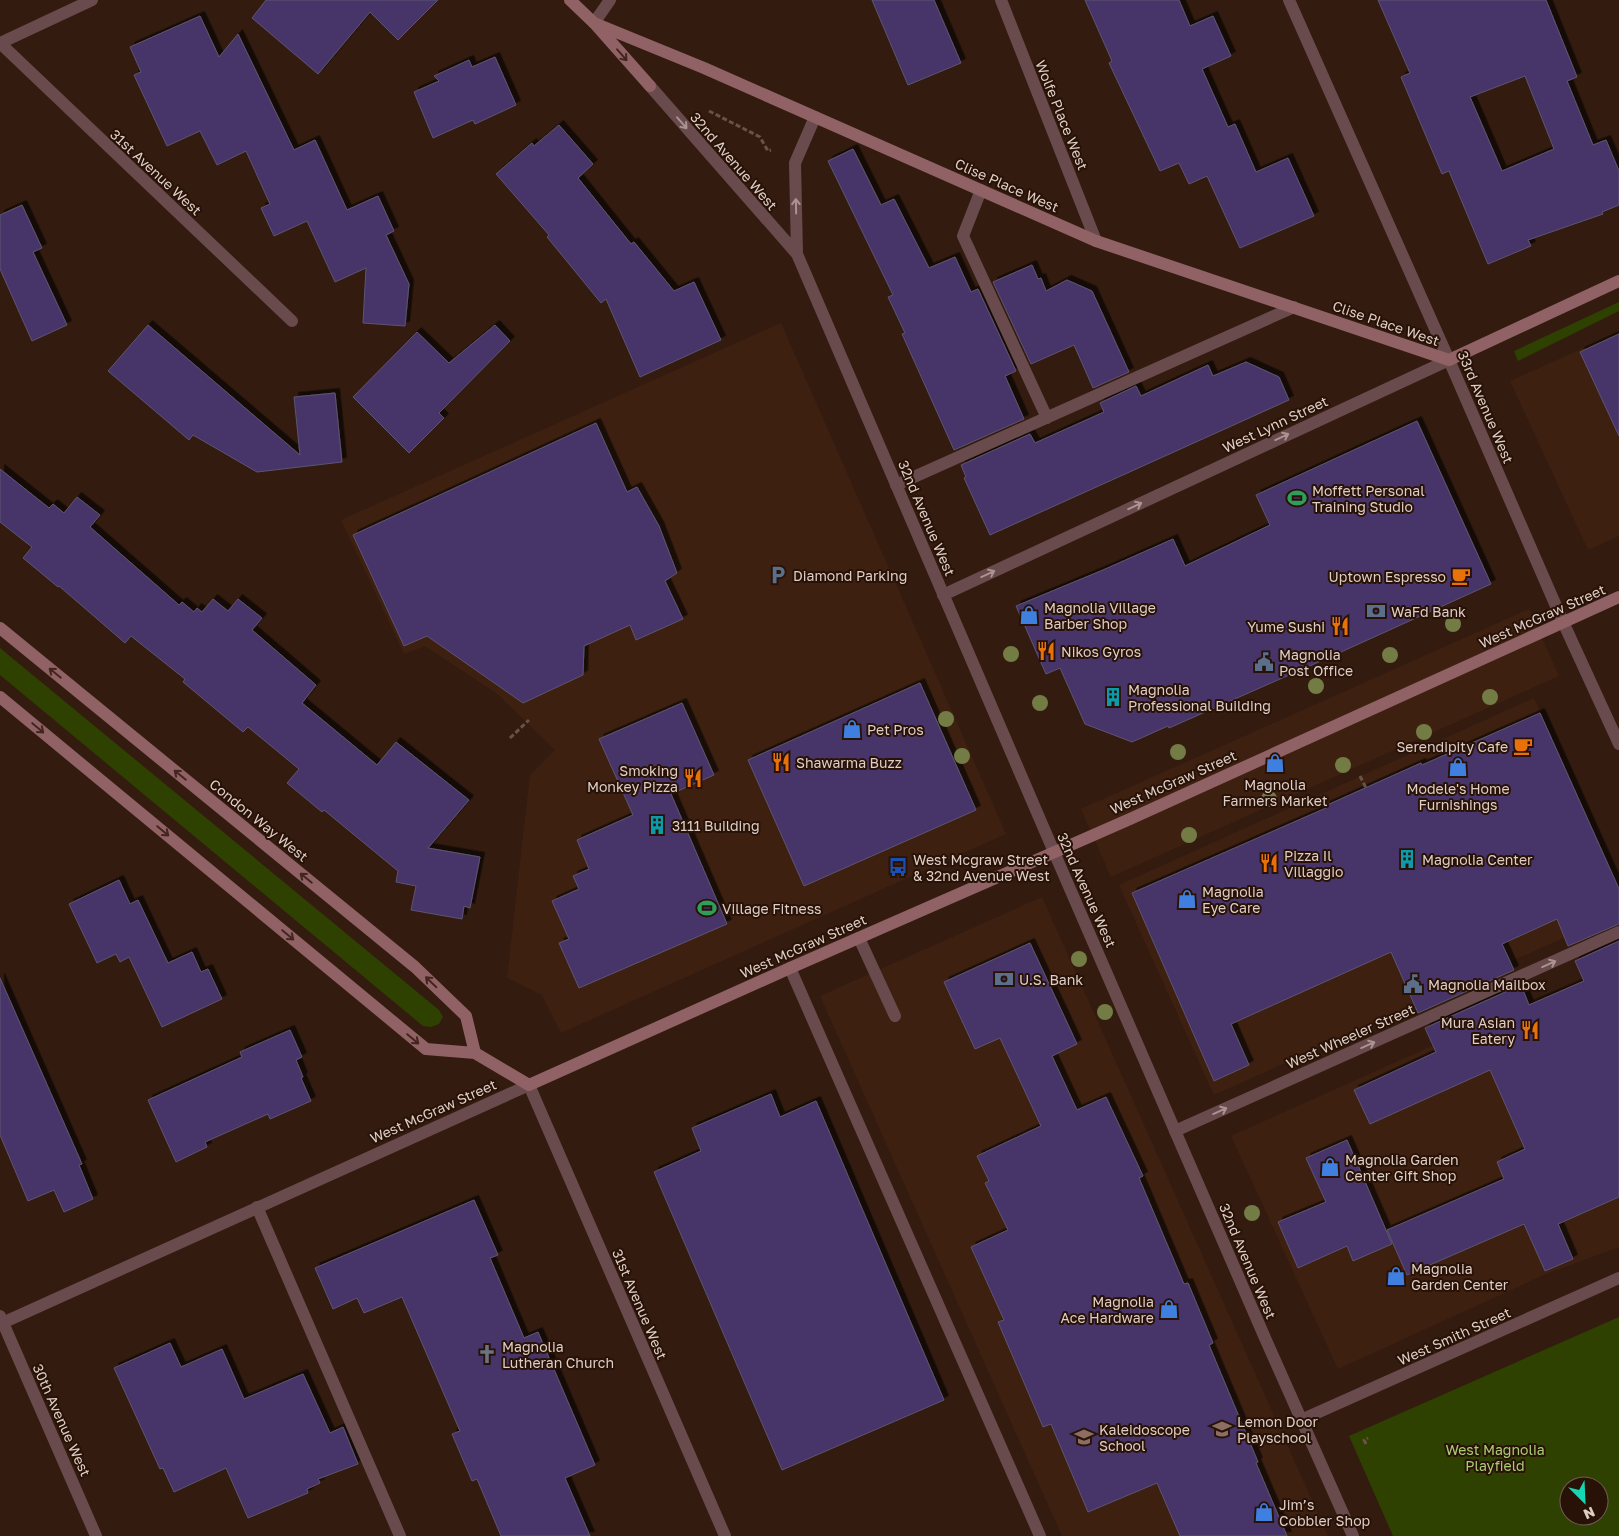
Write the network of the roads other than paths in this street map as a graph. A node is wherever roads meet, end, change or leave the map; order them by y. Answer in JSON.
{"nodes":[{"id":1,"x":92,"y":0,"type":"edge"},
{"id":2,"x":570,"y":0,"type":"edge"},
{"id":3,"x":610,"y":0,"type":"edge"},
{"id":4,"x":1001,"y":0,"type":"edge"},
{"id":5,"x":1289,"y":0,"type":"edge"},
{"id":6,"x":594,"y":23,"type":"junction"},
{"id":7,"x":0,"y":43,"type":"edge"},
{"id":8,"x":650,"y":86,"type":"joint"},
{"id":9,"x":815,"y":117,"type":"junction"},
{"id":10,"x":981,"y":190,"type":"junction"},
{"id":11,"x":1096,"y":241,"type":"junction"},
{"id":12,"x":796,"y":254,"type":"junction"},
{"id":13,"x":1619,"y":281,"type":"edge"},
{"id":14,"x":1294,"y":307,"type":"junction"},
{"id":15,"x":292,"y":321,"type":"dead end"},
{"id":16,"x":1449,"y":360,"type":"junction"},
{"id":17,"x":1047,"y":418,"type":"junction"},
{"id":18,"x":896,"y":485,"type":"junction"},
{"id":19,"x":943,"y":595,"type":"junction"},
{"id":20,"x":1619,"y":597,"type":"edge"},
{"id":21,"x":1563,"y":622,"type":"junction"},
{"id":22,"x":0,"y":628,"type":"edge"},
{"id":23,"x":0,"y":697,"type":"edge"},
{"id":24,"x":1619,"y":744,"type":"edge"},
{"id":25,"x":1054,"y":852,"type":"junction"},
{"id":26,"x":1619,"y":932,"type":"edge"},
{"id":27,"x":859,"y":938,"type":"junction"},
{"id":28,"x":790,"y":968,"type":"junction"},
{"id":29,"x":895,"y":1016,"type":"dead end"},
{"id":30,"x":475,"y":1053,"type":"junction"},
{"id":31,"x":529,"y":1085,"type":"junction"},
{"id":32,"x":1175,"y":1131,"type":"junction"},
{"id":33,"x":257,"y":1207,"type":"junction"},
{"id":34,"x":1619,"y":1278,"type":"edge"},
{"id":35,"x":1,"y":1321,"type":"edge"},
{"id":36,"x":1301,"y":1420,"type":"junction"},
{"id":37,"x":96,"y":1536,"type":"edge"},
{"id":38,"x":400,"y":1536,"type":"edge"},
{"id":39,"x":725,"y":1536,"type":"edge"},
{"id":40,"x":1040,"y":1536,"type":"edge"},
{"id":41,"x":1353,"y":1536,"type":"edge"}],
"edges":[{"from":1,"to":7,"type":"street"},
{"from":2,"to":6,"type":"main road","name":"Clise Place West"},
{"from":3,"to":6,"type":"street"},
{"from":4,"to":11,"type":"street","name":"Wolfe Place West"},
{"from":5,"to":16,"type":"street","name":"33rd Avenue West"},
{"from":6,"to":8,"type":"main road","one_way":true},
{"from":6,"to":9,"type":"main road","name":"Clise Place West"},
{"from":7,"to":15,"type":"street","name":"31st Avenue West"},
{"from":8,"to":12,"type":"street","name":"32nd Avenue West","one_way":true},
{"from":9,"to":10,"type":"main road","name":"Clise Place West"},
{"from":12,"to":9,"type":"street","name":"32nd Avenue West","one_way":true},
{"from":10,"to":11,"type":"main road","name":"Clise Place West"},
{"from":10,"to":17,"type":"street"},
{"from":11,"to":14,"type":"main road","name":"Clise Place West"},
{"from":12,"to":18,"type":"street","name":"32nd Avenue West"},
{"from":13,"to":16,"type":"main road","name":"West Lynn Street"},
{"from":14,"to":16,"type":"main road","name":"Clise Place West"},
{"from":14,"to":17,"type":"street"},
{"from":19,"to":16,"type":"street","name":"West Lynn Street","one_way":true},
{"from":16,"to":21,"type":"street","name":"33rd Avenue West"},
{"from":17,"to":18,"type":"street"},
{"from":18,"to":19,"type":"street","name":"32nd Avenue West"},
{"from":19,"to":25,"type":"street","name":"32nd Avenue West"},
{"from":20,"to":21,"type":"main road","name":"West McGraw Street"},
{"from":21,"to":24,"type":"street","name":"33rd Avenue West"},
{"from":21,"to":25,"type":"main road","name":"West McGraw Street"},
{"from":30,"to":22,"type":"main road","name":"Condon Way West","one_way":true},
{"from":23,"to":30,"type":"main road","one_way":true},
{"from":25,"to":27,"type":"main road","name":"West McGraw Street"},
{"from":25,"to":32,"type":"street","name":"32nd Avenue West"},
{"from":32,"to":26,"type":"street","name":"West Wheeler Street","one_way":true},
{"from":27,"to":28,"type":"main road","name":"West McGraw Street"},
{"from":27,"to":29,"type":"street"},
{"from":28,"to":31,"type":"main road","name":"West McGraw Street"},
{"from":28,"to":40,"type":"street"},
{"from":30,"to":31,"type":"main road"},
{"from":31,"to":33,"type":"street","name":"West McGraw Street"},
{"from":31,"to":39,"type":"street","name":"31st Avenue West"},
{"from":32,"to":36,"type":"street","name":"32nd Avenue West"},
{"from":33,"to":35,"type":"street","name":"West McGraw Street"},
{"from":33,"to":38,"type":"street"},
{"from":34,"to":36,"type":"street","name":"West Smith Street"},
{"from":35,"to":37,"type":"street","name":"30th Avenue West"},
{"from":36,"to":41,"type":"street","name":"32nd Avenue West"}]}
